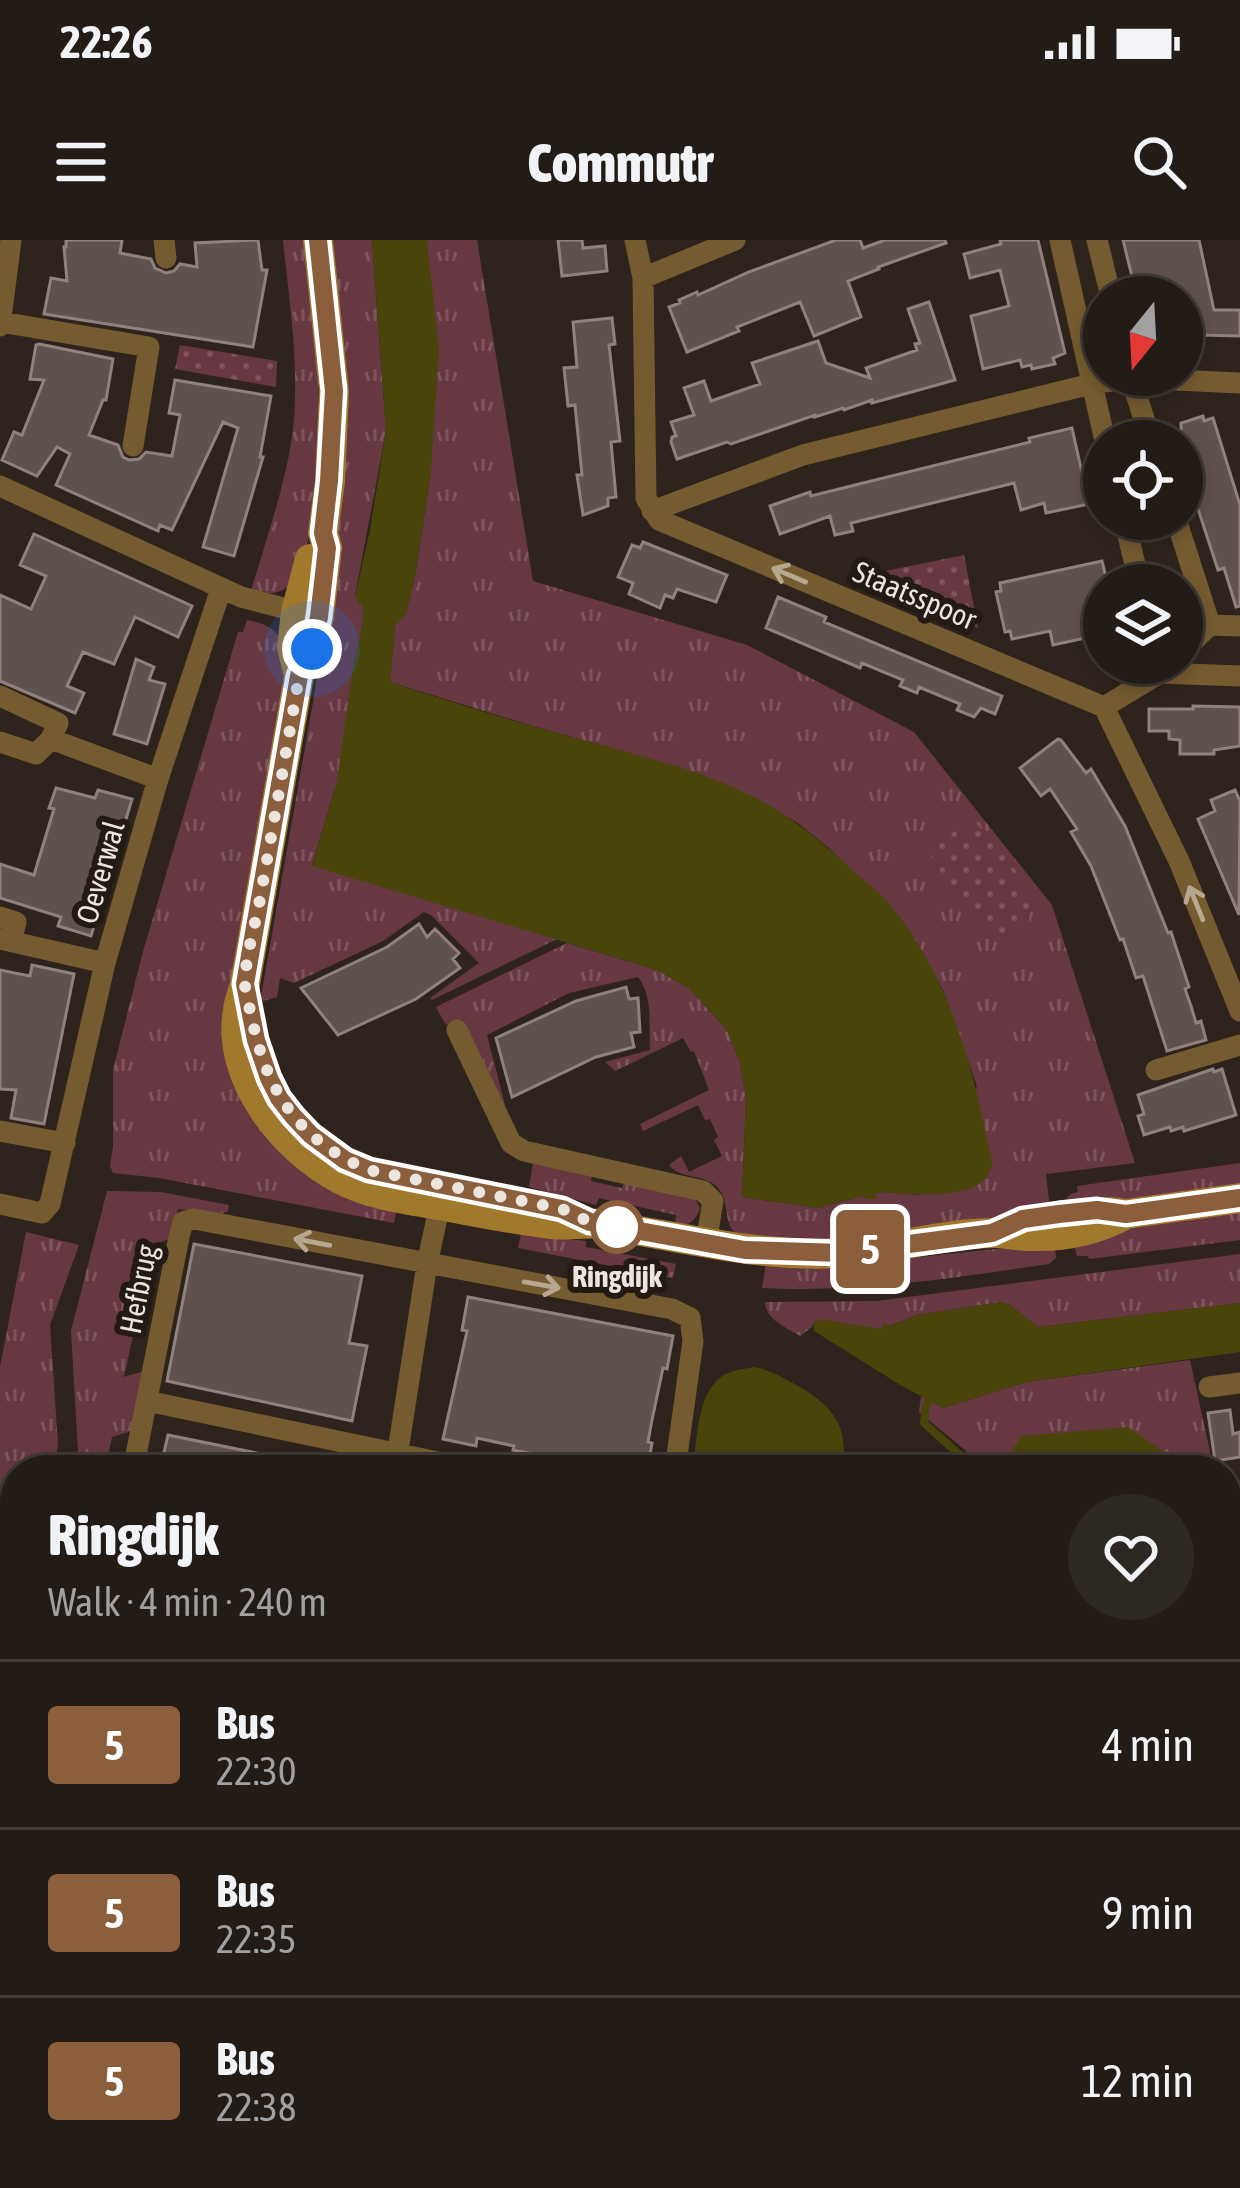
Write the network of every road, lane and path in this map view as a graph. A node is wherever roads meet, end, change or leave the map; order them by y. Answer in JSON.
{"nodes":[{"id":1,"x":11,"y":240,"type":"edge"},
{"id":2,"x":318,"y":240,"type":"edge"},
{"id":3,"x":635,"y":240,"type":"edge"},
{"id":4,"x":735,"y":240,"type":"edge"},
{"id":5,"x":1060,"y":240,"type":"edge"},
{"id":6,"x":1097,"y":240,"type":"edge"},
{"id":7,"x":1106,"y":276,"type":"edge"},
{"id":8,"x":643,"y":278,"type":"junction"},
{"id":9,"x":0,"y":324,"type":"edge"},
{"id":10,"x":1083,"y":347,"type":"edge"},
{"id":11,"x":1203,"y":380,"type":"edge"},
{"id":12,"x":1240,"y":382,"type":"edge"},
{"id":13,"x":1083,"y":386,"type":"edge"},
{"id":14,"x":133,"y":446,"type":"dead end"},
{"id":15,"x":0,"y":486,"type":"edge"},
{"id":16,"x":652,"y":511,"type":"junction"},
{"id":17,"x":1183,"y":540,"type":"edge"},
{"id":18,"x":221,"y":589,"type":"junction"},
{"id":19,"x":308,"y":614,"type":"junction"},
{"id":20,"x":1210,"y":626,"type":"junction"},
{"id":21,"x":1240,"y":626,"type":"edge"},
{"id":22,"x":1203,"y":632,"type":"edge"},
{"id":23,"x":1203,"y":671,"type":"edge"},
{"id":24,"x":1240,"y":676,"type":"edge"},
{"id":25,"x":1137,"y":684,"type":"edge"},
{"id":26,"x":0,"y":696,"type":"edge"},
{"id":27,"x":1104,"y":707,"type":"junction"},
{"id":28,"x":0,"y":742,"type":"edge"},
{"id":29,"x":44,"y":746,"type":"junction"},
{"id":30,"x":158,"y":778,"type":"junction"},
{"id":31,"x":0,"y":917,"type":"edge"},
{"id":32,"x":6,"y":940,"type":"edge"},
{"id":33,"x":105,"y":963,"type":"junction"},
{"id":34,"x":1240,"y":1011,"type":"edge"},
{"id":35,"x":458,"y":1030,"type":"dead end"},
{"id":36,"x":1240,"y":1045,"type":"edge"},
{"id":37,"x":1156,"y":1070,"type":"dead end"},
{"id":38,"x":0,"y":1131,"type":"edge"},
{"id":39,"x":65,"y":1143,"type":"junction"},
{"id":40,"x":442,"y":1196,"type":"junction"},
{"id":41,"x":1240,"y":1198,"type":"edge"},
{"id":42,"x":0,"y":1204,"type":"edge"},
{"id":43,"x":706,"y":1243,"type":"junction"},
{"id":44,"x":427,"y":1264,"type":"junction"},
{"id":45,"x":1240,"y":1383,"type":"edge"},
{"id":46,"x":1209,"y":1387,"type":"dead end"},
{"id":47,"x":147,"y":1401,"type":"junction"},
{"id":48,"x":136,"y":1455,"type":"edge"},
{"id":49,"x":367,"y":1455,"type":"edge"},
{"id":50,"x":397,"y":1455,"type":"edge"},
{"id":51,"x":677,"y":1455,"type":"edge"}],
"edges":[{"from":1,"to":9,"type":"street"},
{"from":2,"to":19,"type":"street"},
{"from":3,"to":8,"type":"street"},
{"from":4,"to":8,"type":"street"},
{"from":5,"to":10,"type":"street"},
{"from":6,"to":7,"type":"street"},
{"from":8,"to":16,"type":"street"},
{"from":9,"to":14,"type":"street"},
{"from":11,"to":12,"type":"street"},
{"from":13,"to":16,"type":"street"},
{"from":15,"to":18,"type":"street"},
{"from":27,"to":16,"type":"street","name":"Staatsspoor","one_way":true},
{"from":17,"to":20,"type":"street"},
{"from":18,"to":19,"type":"street"},
{"from":18,"to":30,"type":"street","name":"Oeverwal"},
{"from":19,"to":40,"type":"street"},
{"from":20,"to":21,"type":"street"},
{"from":20,"to":22,"type":"street"},
{"from":23,"to":24,"type":"street"},
{"from":25,"to":27,"type":"street"},
{"from":26,"to":29,"type":"street"},
{"from":34,"to":27,"type":"street","one_way":true},
{"from":28,"to":29,"type":"street"},
{"from":29,"to":30,"type":"street"},
{"from":30,"to":33,"type":"street","name":"Oeverwal"},
{"from":31,"to":32,"type":"street"},
{"from":32,"to":33,"type":"street"},
{"from":33,"to":39,"type":"street","name":"Oeverwal"},
{"from":35,"to":43,"type":"street"},
{"from":36,"to":37,"type":"street"},
{"from":38,"to":39,"type":"street"},
{"from":39,"to":42,"type":"street","name":"Oeverwal"},
{"from":40,"to":43,"type":"street"},
{"from":40,"to":44,"type":"street"},
{"from":41,"to":43,"type":"street"},
{"from":44,"to":47,"type":"street","name":"Hefbrug","one_way":true},
{"from":44,"to":50,"type":"street"},
{"from":44,"to":51,"type":"street","one_way":true},
{"from":45,"to":46,"type":"street"},
{"from":47,"to":48,"type":"street","name":"Hefbrug"},
{"from":47,"to":49,"type":"street"}]}
